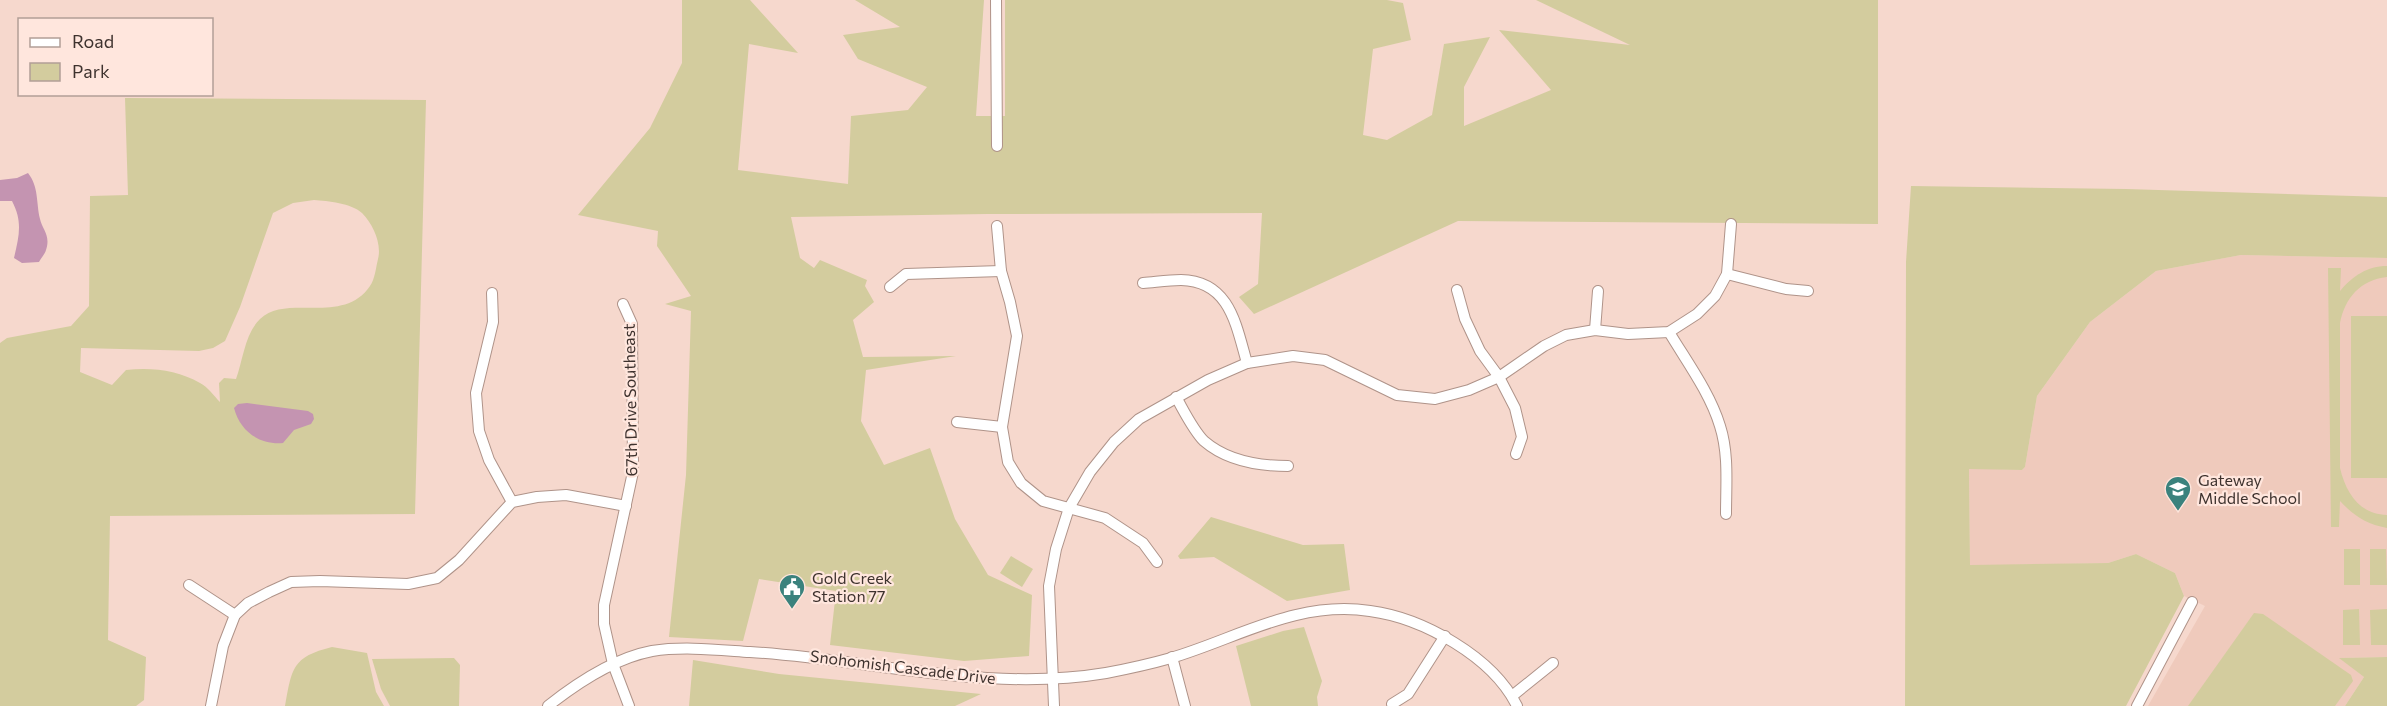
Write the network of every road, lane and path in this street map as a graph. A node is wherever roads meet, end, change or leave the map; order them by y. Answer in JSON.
{"nodes":[{"id":1,"x":996,"y":0,"type":"edge"},
{"id":2,"x":997,"y":146,"type":"dead end"},
{"id":3,"x":1731,"y":224,"type":"dead end"},
{"id":4,"x":997,"y":226,"type":"dead end"},
{"id":5,"x":1001,"y":271,"type":"junction"},
{"id":6,"x":1727,"y":274,"type":"junction"},
{"id":7,"x":1143,"y":283,"type":"dead end"},
{"id":8,"x":890,"y":287,"type":"dead end"},
{"id":9,"x":1457,"y":290,"type":"dead end"},
{"id":10,"x":1598,"y":291,"type":"dead end"},
{"id":11,"x":1808,"y":291,"type":"dead end"},
{"id":12,"x":492,"y":293,"type":"dead end"},
{"id":13,"x":623,"y":304,"type":"dead end"},
{"id":14,"x":1596,"y":330,"type":"junction"},
{"id":15,"x":1669,"y":332,"type":"junction"},
{"id":16,"x":1247,"y":363,"type":"junction"},
{"id":17,"x":1499,"y":377,"type":"junction"},
{"id":18,"x":1176,"y":397,"type":"junction"},
{"id":19,"x":957,"y":422,"type":"dead end"},
{"id":20,"x":1002,"y":427,"type":"junction"},
{"id":21,"x":1516,"y":454,"type":"dead end"},
{"id":22,"x":1288,"y":466,"type":"dead end"},
{"id":23,"x":512,"y":502,"type":"junction"},
{"id":24,"x":626,"y":506,"type":"junction"},
{"id":25,"x":1069,"y":508,"type":"junction"},
{"id":26,"x":1726,"y":513,"type":"dead end"},
{"id":27,"x":1157,"y":562,"type":"dead end"},
{"id":28,"x":189,"y":585,"type":"dead end"},
{"id":29,"x":2192,"y":602,"type":"dead end"},
{"id":30,"x":235,"y":615,"type":"junction"},
{"id":31,"x":1445,"y":636,"type":"junction"},
{"id":32,"x":1172,"y":657,"type":"junction"},
{"id":33,"x":1553,"y":663,"type":"dead end"},
{"id":34,"x":613,"y":664,"type":"junction"},
{"id":35,"x":1052,"y":678,"type":"junction"},
{"id":36,"x":1515,"y":701,"type":"edge"},
{"id":37,"x":1392,"y":704,"type":"dead end"},
{"id":38,"x":211,"y":706,"type":"edge"},
{"id":39,"x":548,"y":706,"type":"edge"},
{"id":40,"x":629,"y":706,"type":"edge"},
{"id":41,"x":1054,"y":706,"type":"edge"},
{"id":42,"x":1185,"y":706,"type":"edge"},
{"id":43,"x":2137,"y":706,"type":"edge"}],
"edges":[{"from":1,"to":2,"type":"street"},
{"from":3,"to":6,"type":"street"},
{"from":4,"to":5,"type":"street"},
{"from":5,"to":8,"type":"street"},
{"from":5,"to":20,"type":"street"},
{"from":6,"to":11,"type":"street"},
{"from":6,"to":15,"type":"street"},
{"from":7,"to":16,"type":"street"},
{"from":9,"to":17,"type":"street"},
{"from":10,"to":14,"type":"street"},
{"from":12,"to":23,"type":"street"},
{"from":13,"to":24,"type":"street","name":"67th Drive Southeast"},
{"from":14,"to":15,"type":"street"},
{"from":14,"to":17,"type":"street"},
{"from":15,"to":26,"type":"street"},
{"from":16,"to":17,"type":"street"},
{"from":16,"to":18,"type":"street"},
{"from":17,"to":21,"type":"street"},
{"from":18,"to":22,"type":"street"},
{"from":18,"to":25,"type":"street"},
{"from":19,"to":20,"type":"street"},
{"from":20,"to":25,"type":"street"},
{"from":23,"to":24,"type":"street"},
{"from":23,"to":30,"type":"street"},
{"from":24,"to":34,"type":"street","name":"67th Drive Southeast"},
{"from":25,"to":27,"type":"street"},
{"from":25,"to":35,"type":"street"},
{"from":28,"to":30,"type":"street"},
{"from":29,"to":43,"type":"street"},
{"from":30,"to":38,"type":"street"},
{"from":31,"to":32,"type":"street","name":"Snohomish Cascade Drive"},
{"from":31,"to":36,"type":"street","name":"Snohomish Cascade Drive"},
{"from":31,"to":37,"type":"street"},
{"from":32,"to":35,"type":"street","name":"Snohomish Cascade Drive"},
{"from":32,"to":42,"type":"street"},
{"from":33,"to":36,"type":"street"},
{"from":34,"to":35,"type":"street","name":"Snohomish Cascade Drive"},
{"from":34,"to":39,"type":"street","name":"Snohomish Cascade Drive"},
{"from":34,"to":40,"type":"street","name":"67th Drive Southeast"},
{"from":35,"to":41,"type":"street"}]}
